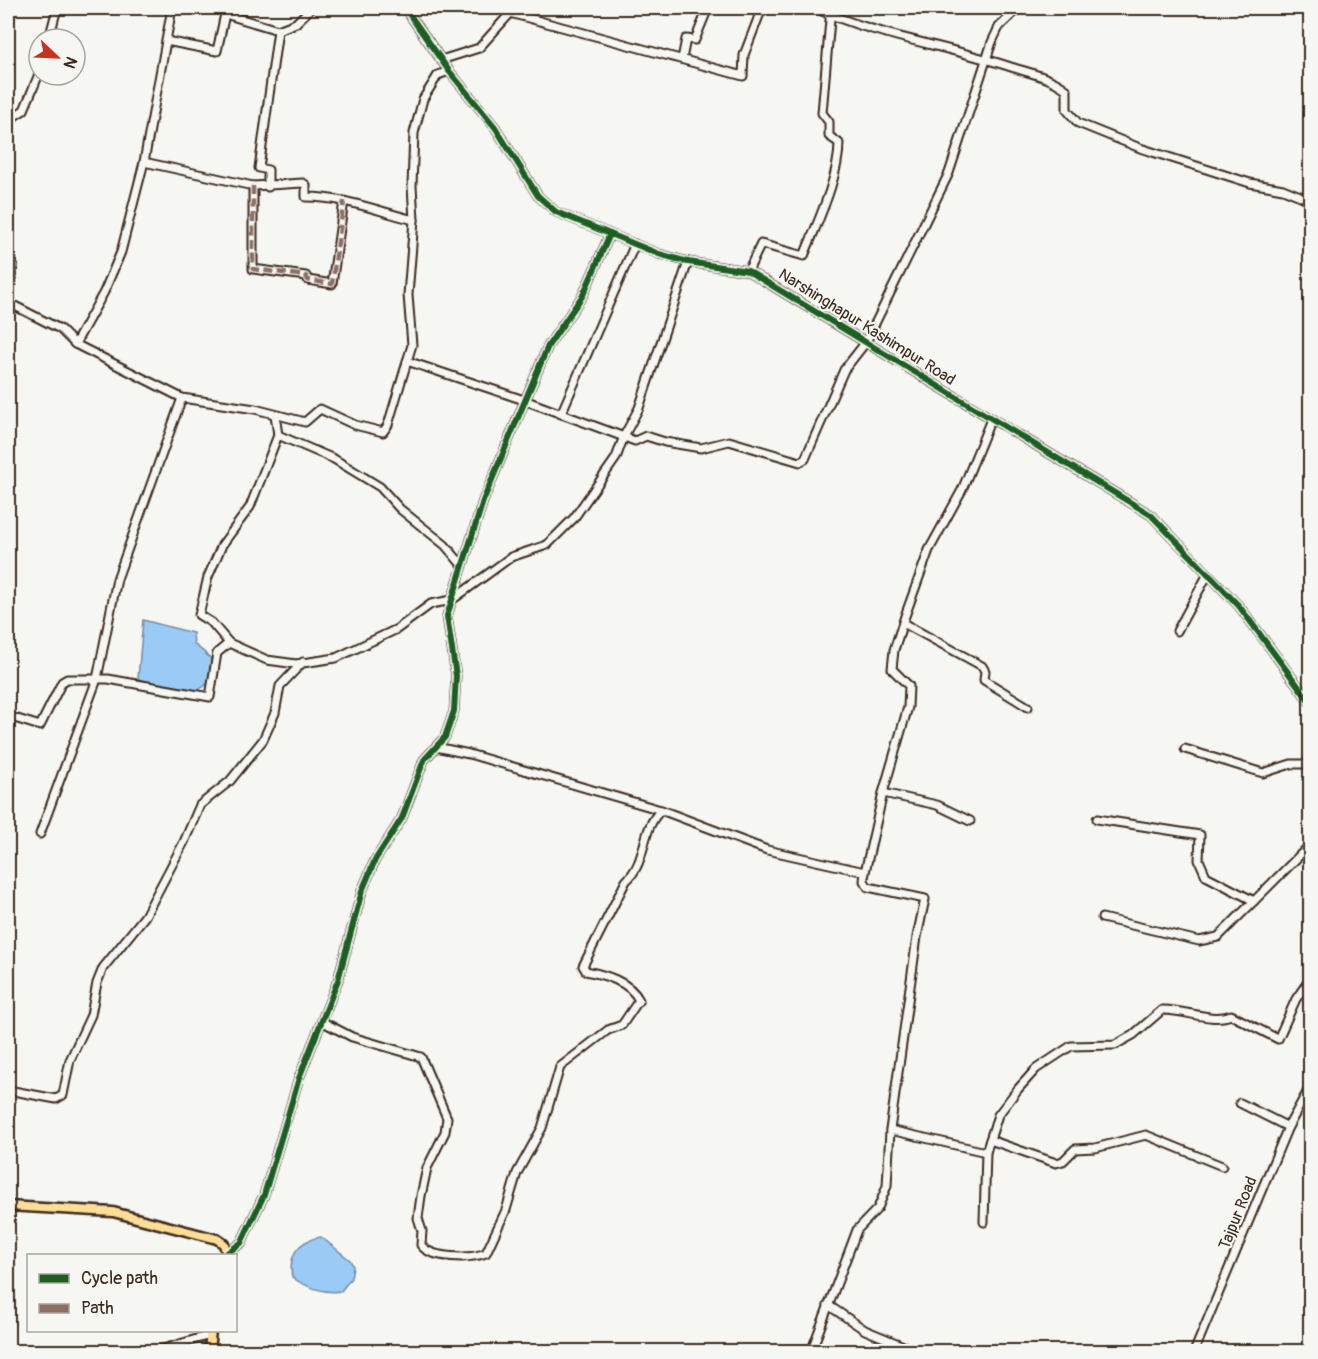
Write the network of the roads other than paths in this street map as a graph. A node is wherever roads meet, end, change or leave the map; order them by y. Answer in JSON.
{"nodes":[{"id":1,"x":57,"y":8,"type":"edge"},
{"id":2,"x":172,"y":8,"type":"edge"},
{"id":3,"x":311,"y":8,"type":"edge"},
{"id":4,"x":405,"y":8,"type":"edge"},
{"id":5,"x":708,"y":8,"type":"edge"},
{"id":6,"x":762,"y":8,"type":"edge"},
{"id":7,"x":815,"y":8,"type":"edge"},
{"id":8,"x":1019,"y":8,"type":"edge"},
{"id":9,"x":513,"y":10,"type":"edge"},
{"id":10,"x":830,"y":11,"type":"edge"},
{"id":11,"x":52,"y":27,"type":"edge"},
{"id":12,"x":278,"y":30,"type":"junction"},
{"id":13,"x":166,"y":41,"type":"junction"},
{"id":14,"x":986,"y":57,"type":"junction"},
{"id":15,"x":682,"y":59,"type":"junction"},
{"id":16,"x":441,"y":60,"type":"junction"},
{"id":17,"x":449,"y":71,"type":"junction"},
{"id":18,"x":34,"y":87,"type":"edge"},
{"id":19,"x":8,"y":120,"type":"edge"},
{"id":20,"x":144,"y":162,"type":"junction"},
{"id":21,"x":253,"y":186,"type":"junction"},
{"id":22,"x":268,"y":187,"type":"junction"},
{"id":23,"x":1311,"y":200,"type":"edge"},
{"id":24,"x":344,"y":201,"type":"junction"},
{"id":25,"x":414,"y":220,"type":"junction"},
{"id":26,"x":610,"y":234,"type":"junction"},
{"id":27,"x":635,"y":244,"type":"junction"},
{"id":28,"x":8,"y":254,"type":"edge"},
{"id":29,"x":688,"y":262,"type":"junction"},
{"id":30,"x":748,"y":271,"type":"junction"},
{"id":31,"x":8,"y":305,"type":"edge"},
{"id":32,"x":866,"y":342,"type":"junction"},
{"id":33,"x":75,"y":344,"type":"junction"},
{"id":34,"x":407,"y":361,"type":"junction"},
{"id":35,"x":182,"y":398,"type":"junction"},
{"id":36,"x":524,"y":399,"type":"junction"},
{"id":37,"x":561,"y":414,"type":"junction"},
{"id":38,"x":275,"y":415,"type":"junction"},
{"id":39,"x":991,"y":419,"type":"junction"},
{"id":40,"x":278,"y":435,"type":"junction"},
{"id":41,"x":624,"y":436,"type":"junction"},
{"id":42,"x":462,"y":565,"type":"junction"},
{"id":43,"x":1208,"y":574,"type":"junction"},
{"id":44,"x":452,"y":600,"type":"junction"},
{"id":45,"x":903,"y":623,"type":"junction"},
{"id":46,"x":1177,"y":631,"type":"dead end"},
{"id":47,"x":229,"y":643,"type":"junction"},
{"id":48,"x":303,"y":662,"type":"junction"},
{"id":49,"x":97,"y":679,"type":"junction"},
{"id":50,"x":1311,"y":702,"type":"edge"},
{"id":51,"x":1028,"y":707,"type":"dead end"},
{"id":52,"x":8,"y":716,"type":"edge"},
{"id":53,"x":436,"y":747,"type":"junction"},
{"id":54,"x":1185,"y":748,"type":"dead end"},
{"id":55,"x":1311,"y":764,"type":"edge"},
{"id":56,"x":883,"y":793,"type":"junction"},
{"id":57,"x":661,"y":810,"type":"junction"},
{"id":58,"x":1097,"y":819,"type":"dead end"},
{"id":59,"x":970,"y":821,"type":"dead end"},
{"id":60,"x":40,"y":834,"type":"dead end"},
{"id":61,"x":1311,"y":845,"type":"edge"},
{"id":62,"x":865,"y":872,"type":"junction"},
{"id":63,"x":1254,"y":901,"type":"junction"},
{"id":64,"x":1102,"y":918,"type":"dead end"},
{"id":65,"x":1311,"y":979,"type":"edge"},
{"id":66,"x":323,"y":1022,"type":"junction"},
{"id":67,"x":1311,"y":1086,"type":"edge"},
{"id":68,"x":8,"y":1090,"type":"edge"},
{"id":69,"x":1240,"y":1103,"type":"dead end"},
{"id":70,"x":1288,"y":1127,"type":"junction"},
{"id":71,"x":890,"y":1130,"type":"junction"},
{"id":72,"x":990,"y":1140,"type":"junction"},
{"id":73,"x":986,"y":1152,"type":"junction"},
{"id":74,"x":1222,"y":1166,"type":"dead end"},
{"id":75,"x":8,"y":1206,"type":"edge"},
{"id":76,"x":984,"y":1222,"type":"dead end"},
{"id":77,"x":227,"y":1254,"type":"edge"},
{"id":78,"x":828,"y":1305,"type":"junction"},
{"id":79,"x":210,"y":1333,"type":"edge"},
{"id":80,"x":153,"y":1352,"type":"edge"},
{"id":81,"x":209,"y":1352,"type":"edge"},
{"id":82,"x":811,"y":1352,"type":"edge"},
{"id":83,"x":918,"y":1352,"type":"edge"},
{"id":84,"x":1194,"y":1352,"type":"edge"}],
"edges":[{"from":1,"to":11,"type":"street"},
{"from":2,"to":13,"type":"street"},
{"from":3,"to":12,"type":"street"},
{"from":4,"to":16,"type":"street","name":"Narshinghapur Kashimpur Road"},
{"from":5,"to":15,"type":"street"},
{"from":6,"to":15,"type":"street"},
{"from":7,"to":10,"type":"street"},
{"from":8,"to":14,"type":"street"},
{"from":9,"to":15,"type":"street"},
{"from":9,"to":16,"type":"street"},
{"from":10,"to":14,"type":"street"},
{"from":10,"to":30,"type":"street"},
{"from":12,"to":13,"type":"street"},
{"from":12,"to":22,"type":"street"},
{"from":13,"to":20,"type":"street"},
{"from":14,"to":23,"type":"street"},
{"from":14,"to":32,"type":"street"},
{"from":16,"to":17,"type":"street","name":"Narshinghapur Kashimpur Road"},
{"from":17,"to":25,"type":"street"},
{"from":17,"to":26,"type":"street","name":"Narshinghapur Kashimpur Road"},
{"from":18,"to":19,"type":"street"},
{"from":20,"to":21,"type":"street"},
{"from":20,"to":33,"type":"street"},
{"from":21,"to":22,"type":"street"},
{"from":21,"to":24,"type":"street"},
{"from":22,"to":24,"type":"street"},
{"from":24,"to":25,"type":"street"},
{"from":25,"to":34,"type":"street"},
{"from":26,"to":27,"type":"street","name":"Narshinghapur Kashimpur Road"},
{"from":26,"to":36,"type":"street"},
{"from":27,"to":29,"type":"street","name":"Narshinghapur Kashimpur Road"},
{"from":27,"to":37,"type":"street"},
{"from":28,"to":31,"type":"street"},
{"from":29,"to":30,"type":"street","name":"Narshinghapur Kashimpur Road"},
{"from":29,"to":41,"type":"street"},
{"from":30,"to":32,"type":"street","name":"Narshinghapur Kashimpur Road"},
{"from":31,"to":33,"type":"street"},
{"from":32,"to":39,"type":"street","name":"Narshinghapur Kashimpur Road"},
{"from":32,"to":41,"type":"street"},
{"from":33,"to":35,"type":"street"},
{"from":34,"to":36,"type":"street"},
{"from":34,"to":38,"type":"street"},
{"from":35,"to":38,"type":"street"},
{"from":35,"to":49,"type":"street"},
{"from":36,"to":37,"type":"street"},
{"from":36,"to":42,"type":"street"},
{"from":37,"to":41,"type":"street"},
{"from":38,"to":40,"type":"street"},
{"from":39,"to":43,"type":"street","name":"Narshinghapur Kashimpur Road"},
{"from":39,"to":45,"type":"street"},
{"from":40,"to":42,"type":"street"},
{"from":40,"to":47,"type":"street"},
{"from":41,"to":44,"type":"street"},
{"from":42,"to":44,"type":"street"},
{"from":43,"to":46,"type":"street"},
{"from":43,"to":50,"type":"street","name":"Narshinghapur Kashimpur Road"},
{"from":44,"to":48,"type":"street"},
{"from":44,"to":53,"type":"street"},
{"from":45,"to":51,"type":"street"},
{"from":45,"to":56,"type":"street"},
{"from":47,"to":48,"type":"street"},
{"from":47,"to":49,"type":"street"},
{"from":48,"to":68,"type":"street"},
{"from":49,"to":52,"type":"street"},
{"from":49,"to":60,"type":"street"},
{"from":53,"to":57,"type":"street"},
{"from":53,"to":66,"type":"street"},
{"from":54,"to":55,"type":"street"},
{"from":56,"to":59,"type":"street"},
{"from":56,"to":62,"type":"street"},
{"from":57,"to":62,"type":"street"},
{"from":57,"to":66,"type":"street"},
{"from":58,"to":63,"type":"street"},
{"from":61,"to":63,"type":"street"},
{"from":62,"to":71,"type":"street"},
{"from":63,"to":64,"type":"street"},
{"from":65,"to":72,"type":"street"},
{"from":66,"to":77,"type":"street"},
{"from":67,"to":70,"type":"street","name":"Tajpur Road"},
{"from":69,"to":70,"type":"street"},
{"from":70,"to":84,"type":"street","name":"Tajpur Road"},
{"from":71,"to":73,"type":"street"},
{"from":71,"to":78,"type":"street"},
{"from":72,"to":73,"type":"street"},
{"from":72,"to":74,"type":"street"},
{"from":73,"to":76,"type":"street"},
{"from":75,"to":77,"type":"main road"},
{"from":78,"to":82,"type":"street"},
{"from":78,"to":83,"type":"street"},
{"from":79,"to":80,"type":"street"},
{"from":79,"to":81,"type":"main road"}]}
